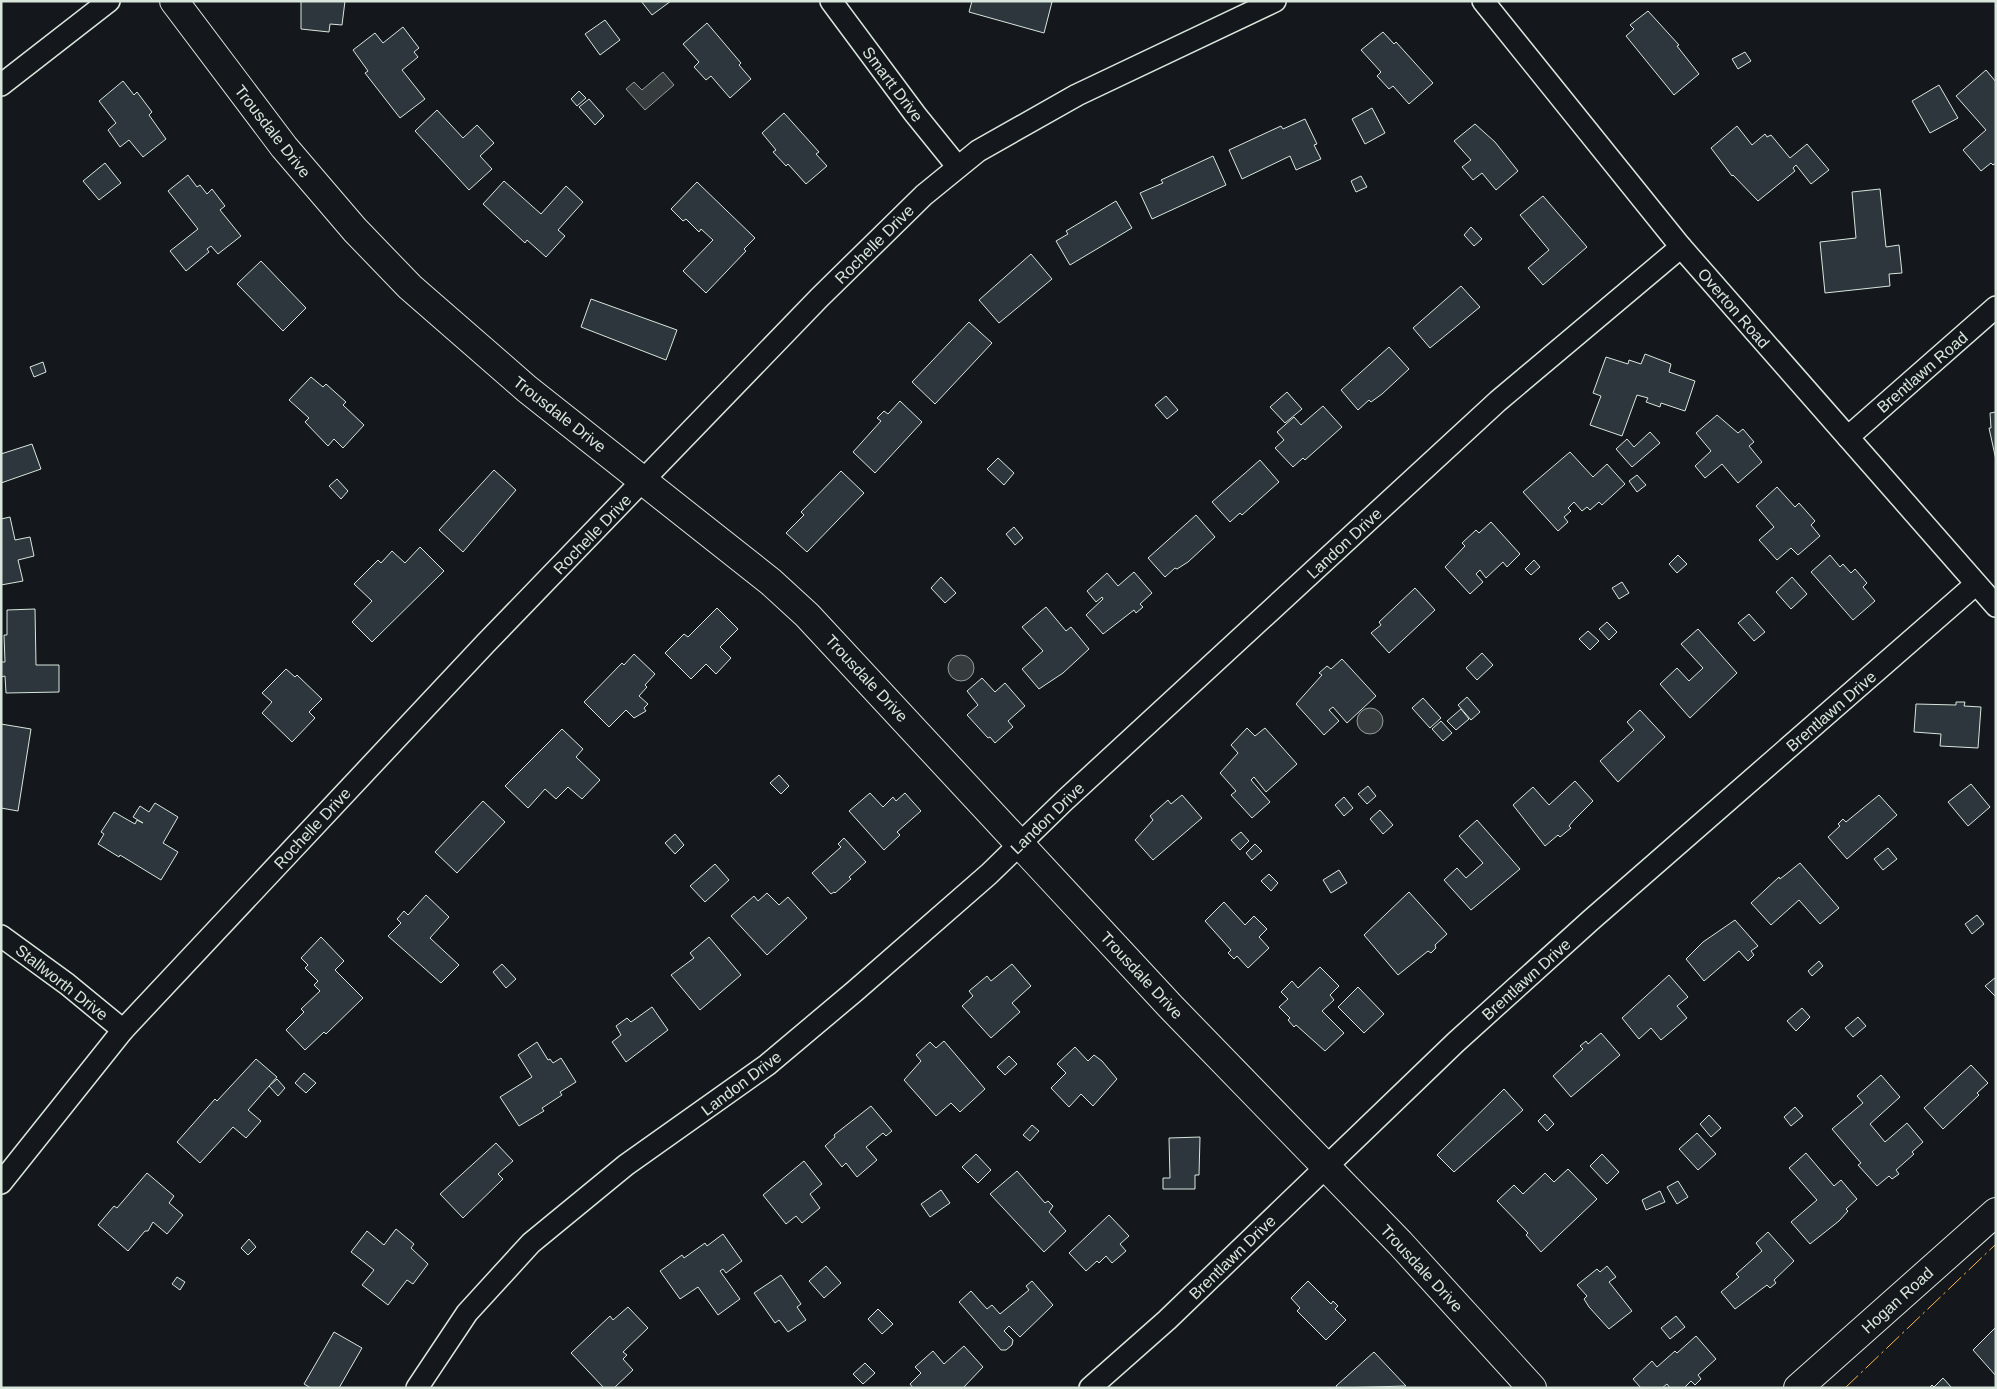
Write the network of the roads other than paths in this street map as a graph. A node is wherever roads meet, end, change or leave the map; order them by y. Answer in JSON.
{"nodes":[{"id":1,"x":109,"y":1,"type":"edge"},
{"id":2,"x":174,"y":1,"type":"edge"},
{"id":3,"x":831,"y":1,"type":"edge"},
{"id":4,"x":1275,"y":1,"type":"edge"},
{"id":5,"x":1483,"y":1,"type":"edge"},
{"id":6,"x":1,"y":85,"type":"edge"},
{"id":7,"x":957,"y":166,"type":"junction"},
{"id":8,"x":1681,"y":248,"type":"junction"},
{"id":9,"x":1996,"y":307,"type":"edge"},
{"id":10,"x":1848,"y":437,"type":"junction"},
{"id":11,"x":644,"y":480,"type":"junction"},
{"id":12,"x":1976,"y":584,"type":"junction"},
{"id":13,"x":1996,"y":606,"type":"edge"},
{"id":14,"x":1019,"y":845,"type":"junction"},
{"id":15,"x":1,"y":936,"type":"edge"},
{"id":16,"x":123,"y":1030,"type":"junction"},
{"id":17,"x":1327,"y":1166,"type":"junction"},
{"id":18,"x":1,"y":1183,"type":"edge"},
{"id":19,"x":1996,"y":1212,"type":"edge"},
{"id":20,"x":418,"y":1388,"type":"edge"},
{"id":21,"x":1090,"y":1388,"type":"edge"},
{"id":22,"x":1532,"y":1388,"type":"edge"},
{"id":23,"x":1798,"y":1388,"type":"edge"}],
"edges":[{"from":1,"to":6,"type":"street"},
{"from":2,"to":11,"type":"street","name":"Trousdale Drive"},
{"from":3,"to":7,"type":"street","name":"Smartt Drive"},
{"from":4,"to":7,"type":"street","name":"Rochelle Drive"},
{"from":5,"to":8,"type":"street","name":"Overton Road"},
{"from":7,"to":11,"type":"street","name":"Rochelle Drive"},
{"from":8,"to":10,"type":"street","name":"Overton Road"},
{"from":8,"to":14,"type":"street","name":"Landon Drive"},
{"from":9,"to":10,"type":"street","name":"Brentlawn Road"},
{"from":10,"to":12,"type":"street","name":"Overton Road"},
{"from":11,"to":14,"type":"street","name":"Trousdale Drive"},
{"from":11,"to":16,"type":"street","name":"Rochelle Drive"},
{"from":12,"to":13,"type":"street","name":"Overton Road"},
{"from":12,"to":17,"type":"street","name":"Brentlawn Drive"},
{"from":14,"to":17,"type":"street","name":"Trousdale Drive"},
{"from":14,"to":20,"type":"street","name":"Landon Drive"},
{"from":15,"to":16,"type":"street","name":"Stallworth Drive"},
{"from":16,"to":18,"type":"street","name":"Rochelle Drive"},
{"from":17,"to":21,"type":"street","name":"Brentlawn Drive"},
{"from":17,"to":22,"type":"street","name":"Trousdale Drive"},
{"from":19,"to":23,"type":"street","name":"Hogan Road"}]}
